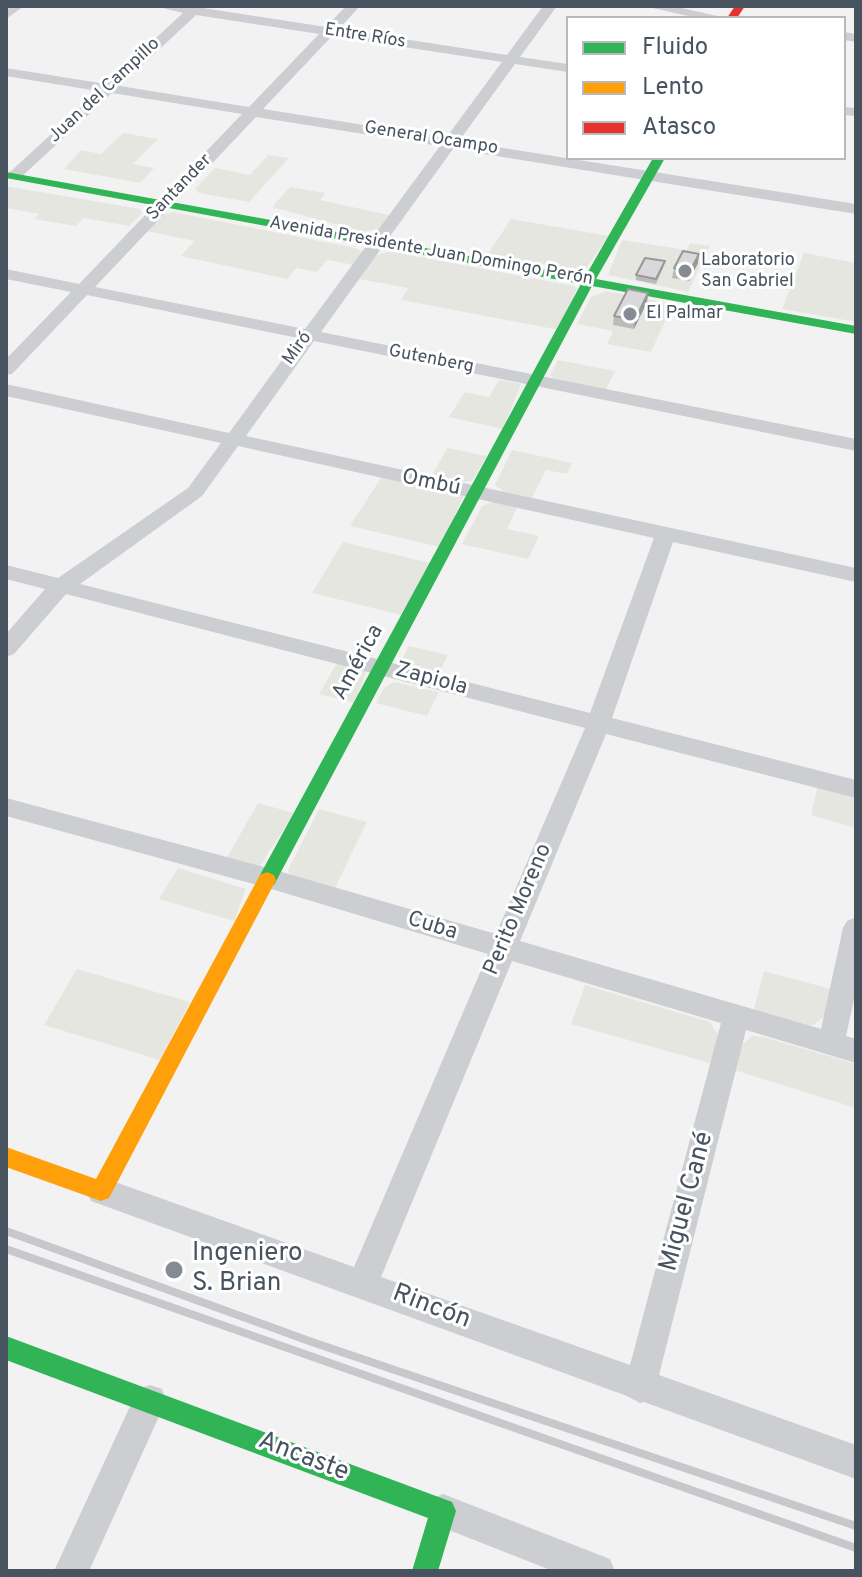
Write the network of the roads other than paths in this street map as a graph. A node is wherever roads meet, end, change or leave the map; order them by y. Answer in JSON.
{"nodes":[{"id":1,"x":17,"y":6,"type":"edge"},
{"id":2,"x":162,"y":6,"type":"edge"},
{"id":3,"x":353,"y":6,"type":"edge"},
{"id":4,"x":550,"y":6,"type":"edge"},
{"id":5,"x":651,"y":6,"type":"edge"},
{"id":6,"x":195,"y":8,"type":"edge"},
{"id":7,"x":6,"y":15,"type":"edge"},
{"id":8,"x":708,"y":16,"type":"edge"},
{"id":9,"x":328,"y":32,"type":"junction"},
{"id":10,"x":512,"y":59,"type":"junction"},
{"id":11,"x":566,"y":68,"type":"edge"},
{"id":12,"x":6,"y":72,"type":"edge"},
{"id":13,"x":107,"y":89,"type":"junction"},
{"id":14,"x":252,"y":113,"type":"junction"},
{"id":15,"x":451,"y":142,"type":"junction"},
{"id":16,"x":566,"y":156,"type":"edge"},
{"id":17,"x":603,"y":160,"type":"edge"},
{"id":18,"x":654,"y":166,"type":"edge"},
{"id":19,"x":10,"y":175,"type":"edge"},
{"id":20,"x":165,"y":204,"type":"junction"},
{"id":21,"x":856,"y":209,"type":"edge"},
{"id":22,"x":377,"y":242,"type":"junction"},
{"id":23,"x":6,"y":274,"type":"edge"},
{"id":24,"x":589,"y":280,"type":"junction"},
{"id":25,"x":83,"y":290,"type":"junction"},
{"id":26,"x":856,"y":330,"type":"edge"},
{"id":27,"x":308,"y":335,"type":"junction"},
{"id":28,"x":6,"y":370,"type":"edge"},
{"id":29,"x":537,"y":381,"type":"junction"},
{"id":30,"x":6,"y":390,"type":"edge"},
{"id":31,"x":233,"y":440,"type":"junction"},
{"id":32,"x":856,"y":445,"type":"edge"},
{"id":33,"x":477,"y":494,"type":"junction"},
{"id":34,"x":665,"y":535,"type":"junction"},
{"id":35,"x":6,"y":572,"type":"edge"},
{"id":36,"x":856,"y":575,"type":"edge"},
{"id":37,"x":62,"y":586,"type":"junction"},
{"id":38,"x":6,"y":649,"type":"edge"},
{"id":39,"x":384,"y":667,"type":"junction"},
{"id":40,"x":598,"y":724,"type":"junction"},
{"id":41,"x":856,"y":789,"type":"edge"},
{"id":42,"x":6,"y":807,"type":"edge"},
{"id":43,"x":268,"y":878,"type":"junction"},
{"id":44,"x":856,"y":928,"type":"edge"},
{"id":45,"x":503,"y":948,"type":"junction"},
{"id":46,"x":736,"y":1017,"type":"junction"},
{"id":47,"x":844,"y":1047,"type":"edge"},
{"id":48,"x":6,"y":1157,"type":"edge"},
{"id":49,"x":101,"y":1191,"type":"junction"},
{"id":50,"x":363,"y":1282,"type":"junction"},
{"id":51,"x":6,"y":1348,"type":"edge"},
{"id":52,"x":640,"y":1387,"type":"junction"},
{"id":53,"x":150,"y":1401,"type":"junction"},
{"id":54,"x":856,"y":1462,"type":"edge"},
{"id":55,"x":443,"y":1511,"type":"junction"},
{"id":56,"x":71,"y":1571,"type":"edge"},
{"id":57,"x":425,"y":1571,"type":"edge"},
{"id":58,"x":598,"y":1571,"type":"edge"}],
"edges":[{"from":1,"to":7,"type":"street"},
{"from":2,"to":6,"type":"street","name":"Entre Ríos"},
{"from":3,"to":9,"type":"street","name":"Santander"},
{"from":4,"to":10,"type":"street","name":"Miró"},
{"from":5,"to":8,"type":"street"},
{"from":6,"to":9,"type":"street","name":"Entre Ríos"},
{"from":6,"to":13,"type":"street","name":"Juan del Campillo"},
{"from":9,"to":10,"type":"street","name":"Entre Ríos"},
{"from":9,"to":14,"type":"street","name":"Santander"},
{"from":10,"to":11,"type":"street","name":"Entre Ríos"},
{"from":10,"to":15,"type":"street","name":"Miró"},
{"from":12,"to":13,"type":"street","name":"General Ocampo"},
{"from":13,"to":14,"type":"street","name":"General Ocampo"},
{"from":13,"to":19,"type":"street","name":"Juan del Campillo"},
{"from":14,"to":15,"type":"street","name":"General Ocampo"},
{"from":14,"to":20,"type":"street","name":"Santander"},
{"from":15,"to":16,"type":"street","name":"General Ocampo"},
{"from":15,"to":22,"type":"street","name":"Miró"},
{"from":17,"to":18,"type":"street","name":"General Ocampo"},
{"from":18,"to":21,"type":"street","name":"General Ocampo"},
{"from":18,"to":24,"type":"street","name":"América"},
{"from":19,"to":20,"type":"street","name":"Avenida Presidente Juan Domingo Perón"},
{"from":20,"to":22,"type":"street","name":"Avenida Presidente Juan Domingo Perón"},
{"from":20,"to":25,"type":"street","name":"Santander"},
{"from":22,"to":24,"type":"street","name":"Avenida Presidente Juan Domingo Perón"},
{"from":22,"to":27,"type":"street","name":"Miró"},
{"from":23,"to":25,"type":"street","name":"Gutenberg"},
{"from":24,"to":26,"type":"street","name":"Avenida Presidente Juan Domingo Perón"},
{"from":24,"to":29,"type":"street","name":"América"},
{"from":25,"to":27,"type":"street","name":"Gutenberg"},
{"from":25,"to":28,"type":"street","name":"Santander"},
{"from":27,"to":29,"type":"street","name":"Gutenberg"},
{"from":27,"to":31,"type":"street","name":"Miró"},
{"from":29,"to":32,"type":"street","name":"Gutenberg"},
{"from":29,"to":33,"type":"street","name":"América"},
{"from":30,"to":31,"type":"street","name":"Ombú"},
{"from":31,"to":33,"type":"street","name":"Ombú"},
{"from":31,"to":37,"type":"street","name":"Miró"},
{"from":33,"to":34,"type":"street","name":"Ombú"},
{"from":33,"to":39,"type":"street","name":"América"},
{"from":34,"to":36,"type":"street","name":"Ombú"},
{"from":34,"to":40,"type":"street","name":"Perito Moreno"},
{"from":35,"to":37,"type":"street","name":"Zapiola"},
{"from":37,"to":38,"type":"street","name":"Miró"},
{"from":37,"to":39,"type":"street","name":"Zapiola"},
{"from":39,"to":40,"type":"street","name":"Zapiola"},
{"from":39,"to":43,"type":"street","name":"América"},
{"from":40,"to":41,"type":"street","name":"Zapiola"},
{"from":40,"to":45,"type":"street","name":"Perito Moreno"},
{"from":42,"to":43,"type":"street","name":"Cuba"},
{"from":43,"to":45,"type":"street","name":"Cuba"},
{"from":43,"to":49,"type":"street","name":"América"},
{"from":44,"to":47,"type":"street"},
{"from":45,"to":46,"type":"street","name":"Cuba"},
{"from":45,"to":50,"type":"street","name":"Perito Moreno"},
{"from":46,"to":47,"type":"street","name":"Cuba"},
{"from":46,"to":52,"type":"street","name":"Miguel Cané"},
{"from":48,"to":49,"type":"street","name":"Rincón"},
{"from":49,"to":50,"type":"street","name":"Rincón"},
{"from":50,"to":52,"type":"street","name":"Rincón"},
{"from":51,"to":53,"type":"street","name":"Ancaste"},
{"from":52,"to":54,"type":"street","name":"Rincón"},
{"from":53,"to":55,"type":"street","name":"Ancaste"},
{"from":53,"to":56,"type":"street"},
{"from":55,"to":57,"type":"street"},
{"from":55,"to":58,"type":"street","name":"Ancaste"}]}
